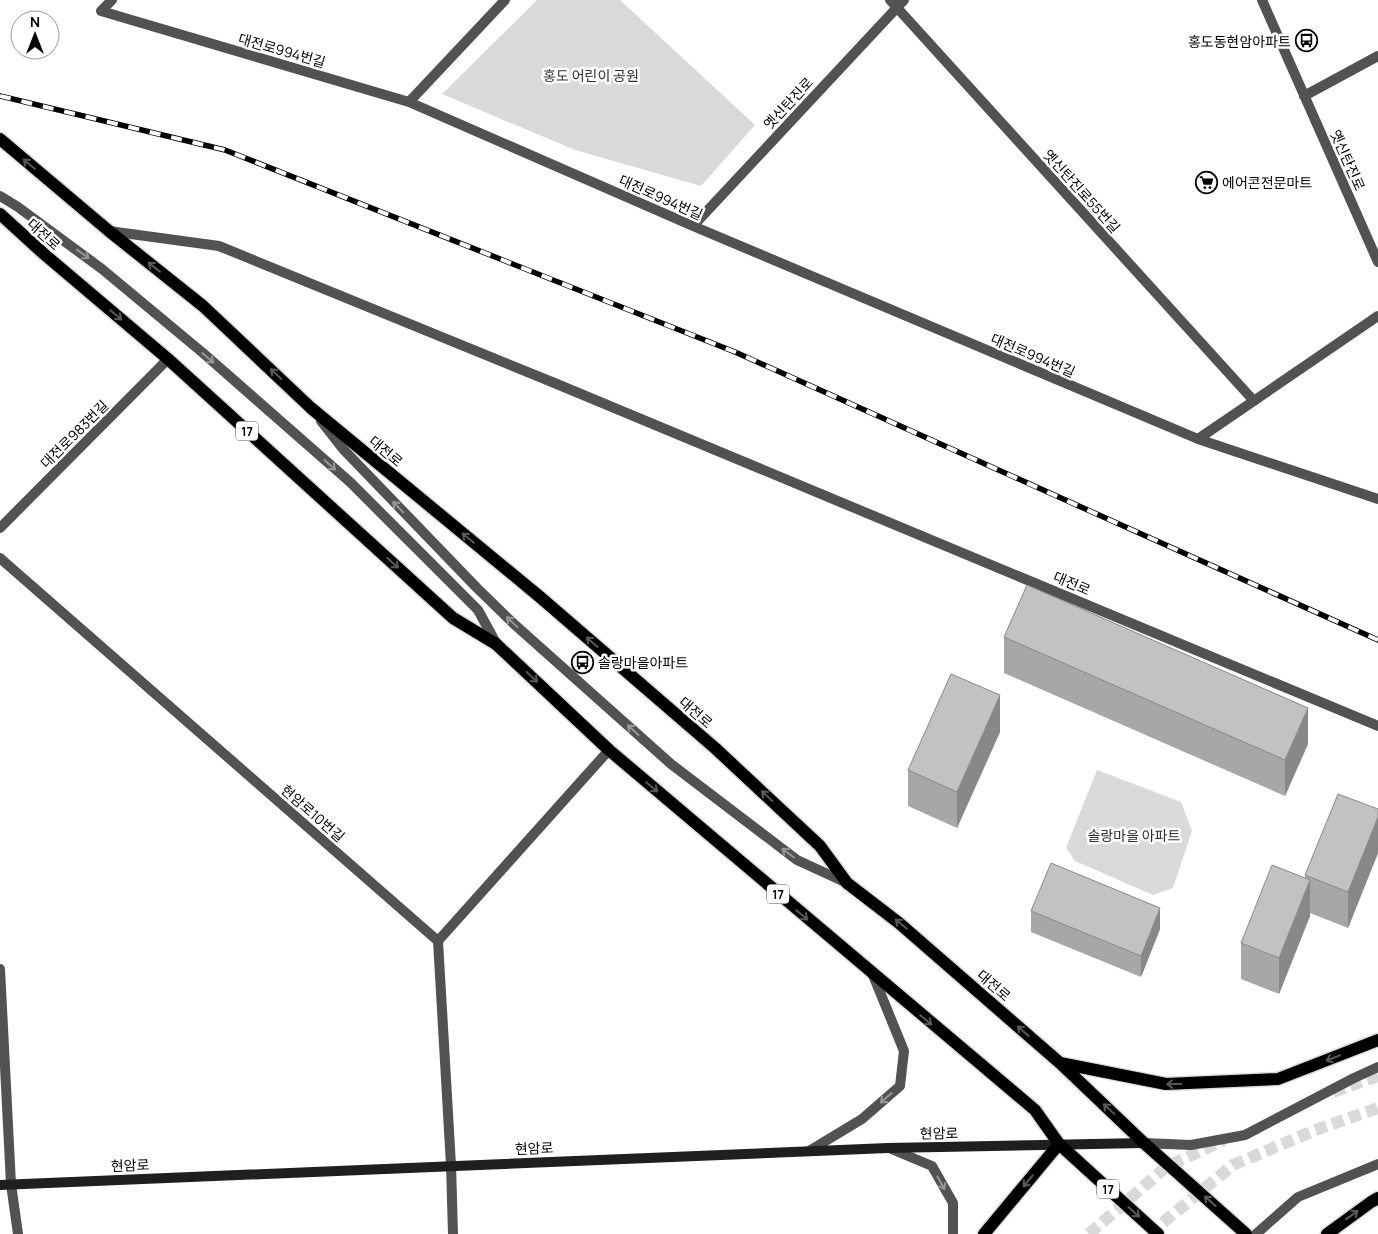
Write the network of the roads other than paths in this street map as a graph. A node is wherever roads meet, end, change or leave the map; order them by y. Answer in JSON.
{"nodes":[{"id":1,"x":112,"y":0,"type":"edge"},
{"id":2,"x":505,"y":0,"type":"edge"},
{"id":3,"x":1262,"y":0,"type":"edge"},
{"id":4,"x":897,"y":2,"type":"edge"},
{"id":5,"x":1378,"y":56,"type":"edge"},
{"id":6,"x":1304,"y":96,"type":"junction"},
{"id":7,"x":409,"y":102,"type":"junction"},
{"id":8,"x":0,"y":139,"type":"edge"},
{"id":9,"x":0,"y":196,"type":"edge"},
{"id":10,"x":0,"y":214,"type":"edge"},
{"id":11,"x":693,"y":226,"type":"junction"},
{"id":12,"x":109,"y":231,"type":"junction"},
{"id":13,"x":1378,"y":262,"type":"edge"},
{"id":14,"x":1378,"y":316,"type":"edge"},
{"id":15,"x":168,"y":359,"type":"junction"},
{"id":16,"x":1254,"y":401,"type":"junction"},
{"id":17,"x":311,"y":408,"type":"junction"},
{"id":18,"x":1198,"y":439,"type":"junction"},
{"id":19,"x":1378,"y":499,"type":"edge"},
{"id":20,"x":0,"y":528,"type":"edge"},
{"id":21,"x":0,"y":558,"type":"edge"},
{"id":22,"x":496,"y":644,"type":"junction"},
{"id":23,"x":1378,"y":726,"type":"edge"},
{"id":24,"x":609,"y":750,"type":"junction"},
{"id":25,"x":847,"y":883,"type":"junction"},
{"id":26,"x":438,"y":941,"type":"junction"},
{"id":27,"x":0,"y":969,"type":"edge"},
{"id":28,"x":873,"y":975,"type":"junction"},
{"id":29,"x":1378,"y":1040,"type":"edge"},
{"id":30,"x":1060,"y":1063,"type":"junction"},
{"id":31,"x":1378,"y":1067,"type":"edge"},
{"id":32,"x":1144,"y":1143,"type":"junction"},
{"id":33,"x":1059,"y":1144,"type":"junction"},
{"id":34,"x":888,"y":1148,"type":"junction"},
{"id":35,"x":809,"y":1151,"type":"junction"},
{"id":36,"x":1378,"y":1164,"type":"edge"},
{"id":37,"x":451,"y":1165,"type":"junction"},
{"id":38,"x":5,"y":1184,"type":"edge"},
{"id":39,"x":1378,"y":1198,"type":"edge"},
{"id":40,"x":18,"y":1234,"type":"edge"},
{"id":41,"x":453,"y":1234,"type":"edge"},
{"id":42,"x":953,"y":1234,"type":"edge"},
{"id":43,"x":984,"y":1234,"type":"edge"},
{"id":44,"x":1158,"y":1234,"type":"edge"},
{"id":45,"x":1246,"y":1234,"type":"edge"},
{"id":46,"x":1256,"y":1234,"type":"edge"},
{"id":47,"x":1327,"y":1234,"type":"edge"}],
"edges":[{"from":1,"to":7,"type":"street","name":"대전로994번길"},
{"from":2,"to":7,"type":"street"},
{"from":3,"to":6,"type":"street","name":"옛신탄진로"},
{"from":4,"to":11,"type":"street","name":"옛신탄진로"},
{"from":4,"to":16,"type":"street","name":"옛신탄진로55번길"},
{"from":5,"to":6,"type":"street"},
{"from":6,"to":13,"type":"street","name":"옛신탄진로"},
{"from":7,"to":11,"type":"street","name":"대전로994번길"},
{"from":12,"to":8,"type":"main road","name":"대전로","one_way":true},
{"from":9,"to":22,"type":"street","one_way":true},
{"from":10,"to":15,"type":"main road","name":"대전로","number":"17","one_way":true},
{"from":11,"to":18,"type":"street","name":"대전로994번길"},
{"from":17,"to":12,"type":"main road","name":"대전로","one_way":true},
{"from":12,"to":23,"type":"street","name":"대전로"},
{"from":14,"to":16,"type":"street"},
{"from":15,"to":20,"type":"street","name":"대전로983번길"},
{"from":15,"to":22,"type":"main road","name":"대전로","number":"17","one_way":true},
{"from":16,"to":18,"type":"street"},
{"from":25,"to":17,"type":"main road","name":"대전로","one_way":true},
{"from":25,"to":17,"type":"street","one_way":true},
{"from":18,"to":19,"type":"street","name":"대전로994번길"},
{"from":21,"to":26,"type":"street","name":"현암로10번길"},
{"from":22,"to":24,"type":"main road","name":"대전로","number":"17","one_way":true},
{"from":24,"to":26,"type":"street"},
{"from":24,"to":28,"type":"main road","name":"대전로","number":"17","one_way":true},
{"from":30,"to":25,"type":"main road","name":"대전로","one_way":true},
{"from":26,"to":37,"type":"street"},
{"from":27,"to":38,"type":"street"},
{"from":28,"to":33,"type":"main road","name":"대전로","number":"17","one_way":true},
{"from":28,"to":35,"type":"street","one_way":true},
{"from":29,"to":30,"type":"main road","one_way":true},
{"from":32,"to":30,"type":"main road","name":"대전로","one_way":true},
{"from":31,"to":32,"type":"street"},
{"from":32,"to":33,"type":"main road","name":"현암로"},
{"from":45,"to":32,"type":"main road","name":"대전로","one_way":true},
{"from":33,"to":34,"type":"main road","name":"현암로"},
{"from":33,"to":43,"type":"main road","one_way":true},
{"from":33,"to":44,"type":"main road","name":"대전로","number":"17","one_way":true},
{"from":34,"to":35,"type":"main road","name":"현암로"},
{"from":34,"to":42,"type":"street","one_way":true},
{"from":35,"to":37,"type":"main road","name":"현암로"},
{"from":36,"to":46,"type":"street"},
{"from":37,"to":38,"type":"main road","name":"현암로"},
{"from":37,"to":41,"type":"street"},
{"from":38,"to":40,"type":"street"},
{"from":47,"to":39,"type":"main road","one_way":true}]}
